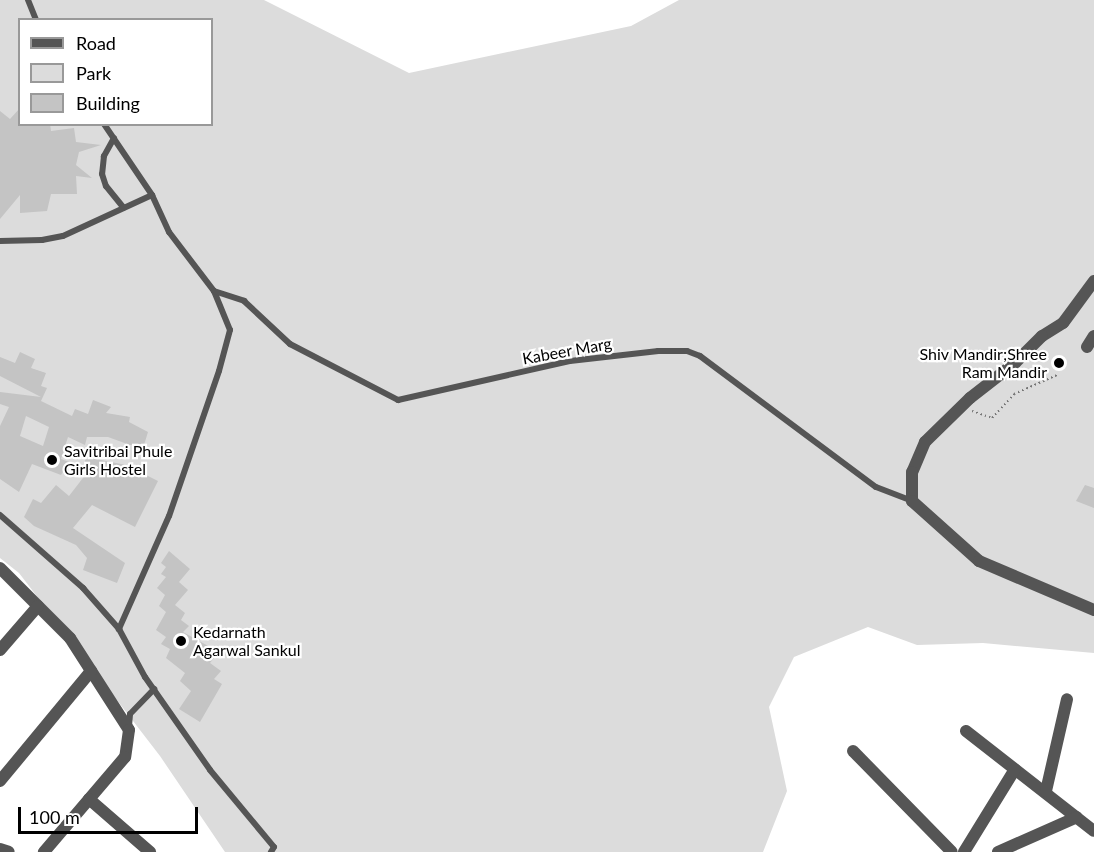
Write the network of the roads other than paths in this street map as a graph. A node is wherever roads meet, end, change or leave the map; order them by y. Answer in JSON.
{"nodes":[{"id":1,"x":28,"y":0,"type":"edge"},
{"id":2,"x":35,"y":18,"type":"edge"},
{"id":3,"x":105,"y":126,"type":"edge"},
{"id":4,"x":114,"y":138,"type":"junction"},
{"id":5,"x":152,"y":195,"type":"junction"},
{"id":6,"x":124,"y":208,"type":"junction"},
{"id":7,"x":0,"y":241,"type":"edge"},
{"id":8,"x":1094,"y":281,"type":"edge"},
{"id":9,"x":214,"y":291,"type":"junction"},
{"id":10,"x":912,"y":501,"type":"junction"},
{"id":11,"x":0,"y":515,"type":"edge"},
{"id":12,"x":0,"y":568,"type":"edge"},
{"id":13,"x":38,"y":606,"type":"junction"},
{"id":14,"x":1094,"y":610,"type":"edge"},
{"id":15,"x":119,"y":629,"type":"junction"},
{"id":16,"x":0,"y":650,"type":"edge"},
{"id":17,"x":91,"y":671,"type":"junction"},
{"id":18,"x":153,"y":689,"type":"junction"},
{"id":19,"x":1067,"y":699,"type":"dead end"},
{"id":20,"x":129,"y":730,"type":"junction"},
{"id":21,"x":966,"y":732,"type":"dead end"},
{"id":22,"x":853,"y":751,"type":"dead end"},
{"id":23,"x":1015,"y":769,"type":"junction"},
{"id":24,"x":0,"y":781,"type":"edge"},
{"id":25,"x":1046,"y":791,"type":"junction"},
{"id":26,"x":89,"y":799,"type":"junction"},
{"id":27,"x":1077,"y":817,"type":"junction"},
{"id":28,"x":1094,"y":831,"type":"edge"},
{"id":29,"x":0,"y":849,"type":"edge"},
{"id":30,"x":9,"y":852,"type":"edge"},
{"id":31,"x":44,"y":852,"type":"edge"},
{"id":32,"x":150,"y":852,"type":"edge"},
{"id":33,"x":272,"y":852,"type":"edge"},
{"id":34,"x":952,"y":852,"type":"edge"},
{"id":35,"x":964,"y":852,"type":"edge"},
{"id":36,"x":998,"y":852,"type":"edge"}],
"edges":[{"from":1,"to":2,"type":"lane"},
{"from":3,"to":4,"type":"lane"},
{"from":4,"to":5,"type":"lane"},
{"from":4,"to":6,"type":"lane"},
{"from":5,"to":6,"type":"lane"},
{"from":5,"to":9,"type":"lane"},
{"from":6,"to":7,"type":"lane"},
{"from":8,"to":10,"type":"street"},
{"from":9,"to":10,"type":"lane","name":"Kabeer Marg"},
{"from":9,"to":15,"type":"lane"},
{"from":10,"to":14,"type":"street"},
{"from":11,"to":15,"type":"lane"},
{"from":12,"to":13,"type":"street"},
{"from":13,"to":16,"type":"street"},
{"from":13,"to":17,"type":"street"},
{"from":15,"to":18,"type":"lane"},
{"from":17,"to":20,"type":"street"},
{"from":17,"to":24,"type":"street"},
{"from":18,"to":20,"type":"lane"},
{"from":18,"to":33,"type":"lane"},
{"from":19,"to":25,"type":"street"},
{"from":20,"to":26,"type":"street"},
{"from":21,"to":23,"type":"street"},
{"from":22,"to":34,"type":"street"},
{"from":23,"to":25,"type":"street"},
{"from":23,"to":35,"type":"street"},
{"from":25,"to":27,"type":"street"},
{"from":26,"to":31,"type":"street"},
{"from":26,"to":32,"type":"street"},
{"from":27,"to":28,"type":"street"},
{"from":27,"to":36,"type":"street"},
{"from":29,"to":30,"type":"street"}]}
